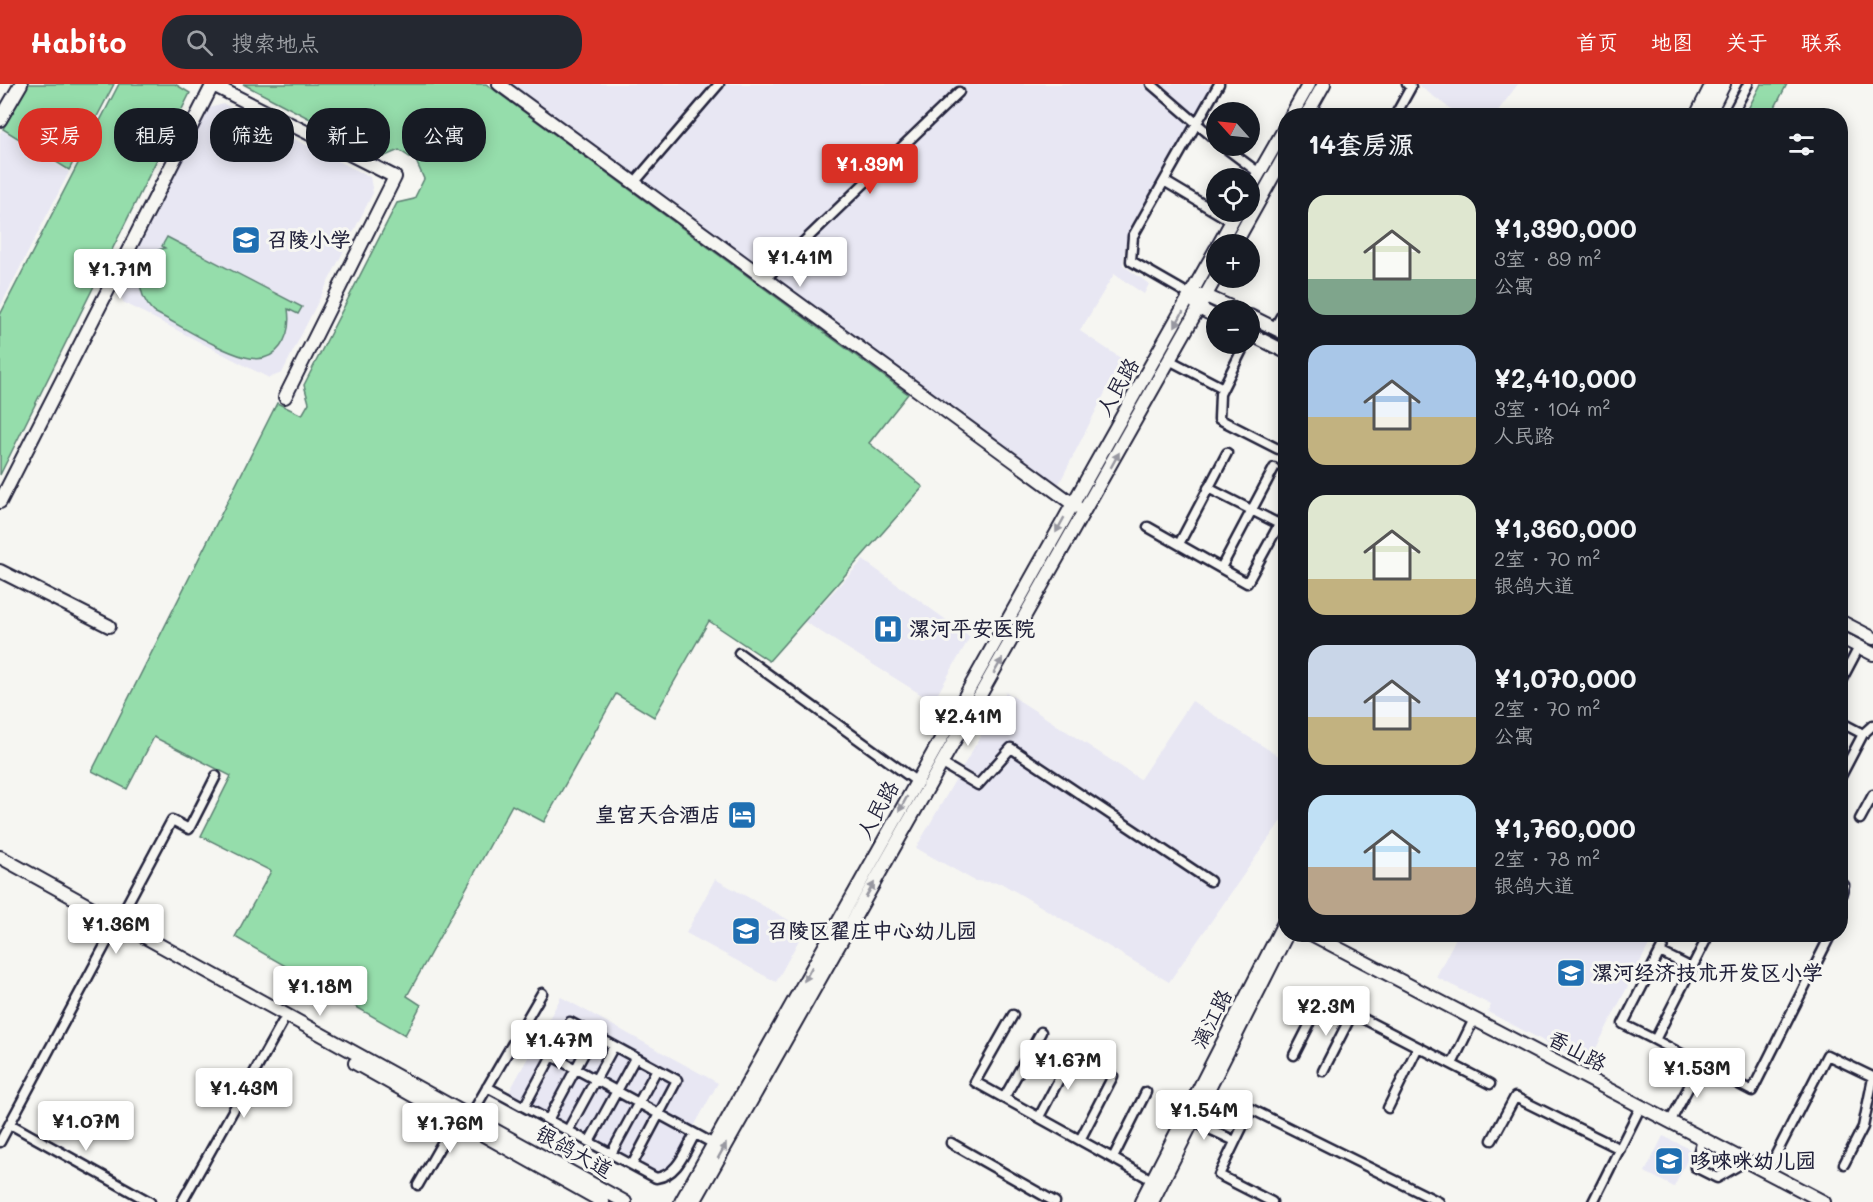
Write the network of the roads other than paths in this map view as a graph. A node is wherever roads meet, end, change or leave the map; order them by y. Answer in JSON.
{"nodes":[{"id":1,"x":21,"y":84,"type":"edge"},
{"id":2,"x":213,"y":84,"type":"edge"},
{"id":3,"x":499,"y":84,"type":"edge"},
{"id":4,"x":719,"y":84,"type":"edge"},
{"id":5,"x":1151,"y":84,"type":"edge"},
{"id":6,"x":1220,"y":84,"type":"edge"},
{"id":7,"x":1309,"y":84,"type":"edge"},
{"id":8,"x":1324,"y":84,"type":"edge"},
{"id":9,"x":1407,"y":84,"type":"edge"},
{"id":10,"x":1712,"y":84,"type":"edge"},
{"id":11,"x":1724,"y":84,"type":"edge"},
{"id":12,"x":1748,"y":84,"type":"edge"},
{"id":13,"x":959,"y":92,"type":"dead end"},
{"id":14,"x":1296,"y":108,"type":"edge"},
{"id":15,"x":1310,"y":108,"type":"edge"},
{"id":16,"x":1399,"y":108,"type":"edge"},
{"id":17,"x":1700,"y":108,"type":"edge"},
{"id":18,"x":1711,"y":108,"type":"edge"},
{"id":19,"x":1735,"y":108,"type":"edge"},
{"id":20,"x":0,"y":120,"type":"edge"},
{"id":21,"x":1196,"y":125,"type":"junction"},
{"id":22,"x":1206,"y":133,"type":"edge"},
{"id":23,"x":1278,"y":139,"type":"edge"},
{"id":24,"x":1236,"y":156,"type":"edge"},
{"id":25,"x":1278,"y":167,"type":"edge"},
{"id":26,"x":1252,"y":168,"type":"edge"},
{"id":27,"x":1260,"y":170,"type":"edge"},
{"id":28,"x":1164,"y":181,"type":"junction"},
{"id":29,"x":634,"y":183,"type":"junction"},
{"id":30,"x":1206,"y":202,"type":"edge"},
{"id":31,"x":1241,"y":234,"type":"edge"},
{"id":32,"x":1206,"y":269,"type":"edge"},
{"id":33,"x":764,"y":280,"type":"junction"},
{"id":34,"x":1210,"y":288,"type":"edge"},
{"id":35,"x":1192,"y":296,"type":"junction"},
{"id":36,"x":1206,"y":296,"type":"junction"},
{"id":37,"x":1215,"y":300,"type":"edge"},
{"id":38,"x":1199,"y":308,"type":"junction"},
{"id":39,"x":1206,"y":312,"type":"edge"},
{"id":40,"x":1260,"y":321,"type":"edge"},
{"id":41,"x":1278,"y":330,"type":"edge"},
{"id":42,"x":1260,"y":339,"type":"edge"},
{"id":43,"x":1278,"y":348,"type":"edge"},
{"id":44,"x":1240,"y":354,"type":"edge"},
{"id":45,"x":1169,"y":360,"type":"junction"},
{"id":46,"x":1223,"y":388,"type":"junction"},
{"id":47,"x":285,"y":398,"type":"dead end"},
{"id":48,"x":1278,"y":449,"type":"edge"},
{"id":49,"x":1227,"y":453,"type":"dead end"},
{"id":50,"x":1274,"y":468,"type":"dead end"},
{"id":51,"x":1208,"y":488,"type":"junction"},
{"id":52,"x":0,"y":502,"type":"edge"},
{"id":53,"x":1072,"y":503,"type":"junction"},
{"id":54,"x":1252,"y":510,"type":"junction"},
{"id":55,"x":1086,"y":513,"type":"junction"},
{"id":56,"x":1278,"y":523,"type":"edge"},
{"id":57,"x":1278,"y":526,"type":"edge"},
{"id":58,"x":1148,"y":527,"type":"dead end"},
{"id":59,"x":1179,"y":544,"type":"junction"},
{"id":60,"x":1221,"y":568,"type":"junction"},
{"id":61,"x":0,"y":571,"type":"edge"},
{"id":62,"x":1848,"y":625,"type":"edge"},
{"id":63,"x":109,"y":627,"type":"dead end"},
{"id":64,"x":1869,"y":636,"type":"edge"},
{"id":65,"x":1848,"y":641,"type":"edge"},
{"id":66,"x":1859,"y":646,"type":"junction"},
{"id":67,"x":739,"y":653,"type":"dead end"},
{"id":68,"x":1873,"y":654,"type":"edge"},
{"id":69,"x":1848,"y":667,"type":"edge"},
{"id":70,"x":1873,"y":725,"type":"edge"},
{"id":71,"x":1848,"y":727,"type":"edge"},
{"id":72,"x":1863,"y":734,"type":"junction"},
{"id":73,"x":941,"y":763,"type":"junction"},
{"id":74,"x":1848,"y":763,"type":"edge"},
{"id":75,"x":216,"y":776,"type":"dead end"},
{"id":76,"x":916,"y":781,"type":"junction"},
{"id":77,"x":1873,"y":795,"type":"edge"},
{"id":78,"x":1860,"y":819,"type":"dead end"},
{"id":79,"x":0,"y":857,"type":"edge"},
{"id":80,"x":0,"y":866,"type":"edge"},
{"id":81,"x":1210,"y":881,"type":"dead end"},
{"id":82,"x":116,"y":926,"type":"junction"},
{"id":83,"x":1278,"y":935,"type":"edge"},
{"id":84,"x":1283,"y":942,"type":"edge"},
{"id":85,"x":1326,"y":942,"type":"edge"},
{"id":86,"x":1665,"y":942,"type":"edge"},
{"id":87,"x":1705,"y":942,"type":"edge"},
{"id":88,"x":1827,"y":942,"type":"edge"},
{"id":89,"x":1660,"y":952,"type":"junction"},
{"id":90,"x":1692,"y":968,"type":"junction"},
{"id":91,"x":542,"y":993,"type":"dead end"},
{"id":92,"x":1352,"y":1014,"type":"junction"},
{"id":93,"x":1013,"y":1015,"type":"dead end"},
{"id":94,"x":1474,"y":1020,"type":"junction"},
{"id":95,"x":282,"y":1023,"type":"junction"},
{"id":96,"x":1041,"y":1032,"type":"dead end"},
{"id":97,"x":594,"y":1035,"type":"junction"},
{"id":98,"x":1655,"y":1040,"type":"junction"},
{"id":99,"x":614,"y":1046,"type":"junction"},
{"id":100,"x":1418,"y":1047,"type":"junction"},
{"id":101,"x":1074,"y":1052,"type":"dead end"},
{"id":102,"x":1294,"y":1054,"type":"dead end"},
{"id":103,"x":552,"y":1056,"type":"junction"},
{"id":104,"x":635,"y":1058,"type":"junction"},
{"id":105,"x":1452,"y":1064,"type":"junction"},
{"id":106,"x":1701,"y":1064,"type":"junction"},
{"id":107,"x":575,"y":1069,"type":"junction"},
{"id":108,"x":657,"y":1070,"type":"junction"},
{"id":109,"x":1323,"y":1071,"type":"dead end"},
{"id":110,"x":1113,"y":1076,"type":"dead end"},
{"id":111,"x":1873,"y":1078,"type":"edge"},
{"id":112,"x":596,"y":1080,"type":"junction"},
{"id":113,"x":1490,"y":1084,"type":"dead end"},
{"id":114,"x":487,"y":1087,"type":"junction"},
{"id":115,"x":617,"y":1091,"type":"junction"},
{"id":116,"x":1146,"y":1092,"type":"dead end"},
{"id":117,"x":1004,"y":1098,"type":"junction"},
{"id":118,"x":639,"y":1103,"type":"junction"},
{"id":119,"x":1641,"y":1106,"type":"junction"},
{"id":120,"x":524,"y":1107,"type":"junction"},
{"id":121,"x":1388,"y":1108,"type":"dead end"},
{"id":122,"x":659,"y":1114,"type":"junction"},
{"id":123,"x":461,"y":1116,"type":"junction"},
{"id":124,"x":1038,"y":1117,"type":"junction"},
{"id":125,"x":1189,"y":1119,"type":"junction"},
{"id":126,"x":548,"y":1120,"type":"junction"},
{"id":127,"x":1670,"y":1122,"type":"junction"},
{"id":128,"x":10,"y":1124,"type":"junction"},
{"id":129,"x":568,"y":1131,"type":"junction"},
{"id":130,"x":695,"y":1134,"type":"junction"},
{"id":131,"x":1702,"y":1138,"type":"junction"},
{"id":132,"x":1080,"y":1140,"type":"junction"},
{"id":133,"x":1492,"y":1140,"type":"dead end"},
{"id":134,"x":1235,"y":1141,"type":"junction"},
{"id":135,"x":0,"y":1142,"type":"edge"},
{"id":136,"x":589,"y":1142,"type":"junction"},
{"id":137,"x":951,"y":1143,"type":"dead end"},
{"id":138,"x":714,"y":1144,"type":"junction"},
{"id":139,"x":1620,"y":1149,"type":"junction"},
{"id":140,"x":611,"y":1154,"type":"junction"},
{"id":141,"x":1113,"y":1158,"type":"junction"},
{"id":142,"x":1746,"y":1161,"type":"junction"},
{"id":143,"x":1844,"y":1164,"type":"dead end"},
{"id":144,"x":632,"y":1165,"type":"junction"},
{"id":145,"x":1767,"y":1172,"type":"junction"},
{"id":146,"x":1152,"y":1180,"type":"junction"},
{"id":147,"x":418,"y":1185,"type":"dead end"},
{"id":148,"x":150,"y":1202,"type":"edge"},
{"id":149,"x":183,"y":1202,"type":"edge"},
{"id":150,"x":603,"y":1202,"type":"edge"},
{"id":151,"x":626,"y":1202,"type":"edge"},
{"id":152,"x":681,"y":1202,"type":"edge"},
{"id":153,"x":694,"y":1202,"type":"edge"},
{"id":154,"x":1055,"y":1202,"type":"edge"},
{"id":155,"x":1141,"y":1202,"type":"edge"},
{"id":156,"x":1152,"y":1202,"type":"edge"},
{"id":157,"x":1272,"y":1202,"type":"edge"},
{"id":158,"x":1439,"y":1202,"type":"edge"},
{"id":159,"x":1593,"y":1202,"type":"edge"},
{"id":160,"x":1824,"y":1202,"type":"edge"}],
"edges":[{"from":1,"to":20,"type":"street"},
{"from":2,"to":47,"type":"street"},
{"from":2,"to":52,"type":"street"},
{"from":3,"to":29,"type":"street"},
{"from":4,"to":29,"type":"street"},
{"from":5,"to":21,"type":"street"},
{"from":6,"to":21,"type":"street"},
{"from":7,"to":14,"type":"street"},
{"from":8,"to":15,"type":"street"},
{"from":9,"to":16,"type":"street"},
{"from":10,"to":17,"type":"street"},
{"from":11,"to":18,"type":"street"},
{"from":12,"to":19,"type":"street"},
{"from":13,"to":33,"type":"street"},
{"from":21,"to":22,"type":"street"},
{"from":21,"to":28,"type":"street"},
{"from":23,"to":27,"type":"street"},
{"from":24,"to":26,"type":"street"},
{"from":25,"to":31,"type":"street"},
{"from":28,"to":30,"type":"street"},
{"from":28,"to":35,"type":"street"},
{"from":29,"to":33,"type":"street"},
{"from":32,"to":35,"type":"street","name":"人民路"},
{"from":33,"to":53,"type":"street"},
{"from":34,"to":36,"type":"street","name":"人民路"},
{"from":35,"to":36,"type":"street"},
{"from":35,"to":38,"type":"street"},
{"from":35,"to":53,"type":"street","name":"人民路","one_way":true},
{"from":36,"to":37,"type":"street"},
{"from":36,"to":38,"type":"street","name":"人民路"},
{"from":38,"to":39,"type":"street"},
{"from":38,"to":45,"type":"street","name":"人民路"},
{"from":40,"to":41,"type":"street"},
{"from":42,"to":43,"type":"street"},
{"from":44,"to":46,"type":"street"},
{"from":45,"to":46,"type":"street"},
{"from":55,"to":45,"type":"street","name":"人民路","one_way":true},
{"from":46,"to":48,"type":"street"},
{"from":49,"to":51,"type":"street"},
{"from":50,"to":54,"type":"street"},
{"from":51,"to":54,"type":"street"},
{"from":51,"to":59,"type":"street"},
{"from":53,"to":55,"type":"street"},
{"from":53,"to":76,"type":"street","name":"人民路","one_way":true},
{"from":54,"to":56,"type":"street"},
{"from":54,"to":60,"type":"street"},
{"from":73,"to":55,"type":"street","name":"人民路","one_way":true},
{"from":57,"to":60,"type":"street"},
{"from":58,"to":59,"type":"street"},
{"from":59,"to":60,"type":"street"},
{"from":61,"to":63,"type":"street"},
{"from":62,"to":64,"type":"street"},
{"from":64,"to":66,"type":"street"},
{"from":65,"to":66,"type":"street"},
{"from":66,"to":68,"type":"street"},
{"from":66,"to":69,"type":"street"},
{"from":67,"to":76,"type":"street"},
{"from":70,"to":72,"type":"street"},
{"from":71,"to":72,"type":"street"},
{"from":72,"to":74,"type":"street"},
{"from":73,"to":81,"type":"street"},
{"from":153,"to":73,"type":"street","name":"人民路","one_way":true},
{"from":75,"to":82,"type":"street"},
{"from":76,"to":138,"type":"street","name":"人民路","one_way":true},
{"from":77,"to":78,"type":"street"},
{"from":79,"to":82,"type":"street","name":"银鸽大道"},
{"from":80,"to":82,"type":"street","name":"银鸽大道"},
{"from":82,"to":95,"type":"street","name":"银鸽大道"},
{"from":82,"to":123,"type":"street","name":"银鸽大道"},
{"from":82,"to":128,"type":"street"},
{"from":83,"to":125,"type":"street","name":"漓江路"},
{"from":84,"to":125,"type":"street","name":"漓江路"},
{"from":85,"to":94,"type":"street","name":"香山路"},
{"from":86,"to":89,"type":"street"},
{"from":87,"to":90,"type":"street"},
{"from":88,"to":106,"type":"street"},
{"from":89,"to":90,"type":"street"},
{"from":89,"to":98,"type":"street"},
{"from":90,"to":98,"type":"street"},
{"from":91,"to":114,"type":"street"},
{"from":92,"to":100,"type":"street"},
{"from":92,"to":102,"type":"street"},
{"from":92,"to":109,"type":"street"},
{"from":93,"to":117,"type":"street"},
{"from":94,"to":105,"type":"street"},
{"from":94,"to":119,"type":"street","name":"香山路"},
{"from":95,"to":123,"type":"street","name":"银鸽大道"},
{"from":95,"to":149,"type":"street"},
{"from":96,"to":117,"type":"street"},
{"from":97,"to":99,"type":"street"},
{"from":97,"to":103,"type":"street"},
{"from":97,"to":107,"type":"street"},
{"from":98,"to":106,"type":"street"},
{"from":99,"to":104,"type":"street"},
{"from":99,"to":112,"type":"street"},
{"from":100,"to":105,"type":"street"},
{"from":100,"to":121,"type":"street"},
{"from":101,"to":124,"type":"street"},
{"from":103,"to":107,"type":"street"},
{"from":103,"to":120,"type":"street"},
{"from":104,"to":108,"type":"street"},
{"from":104,"to":115,"type":"street"},
{"from":105,"to":113,"type":"street"},
{"from":106,"to":127,"type":"street"},
{"from":107,"to":112,"type":"street"},
{"from":107,"to":126,"type":"street"},
{"from":108,"to":118,"type":"street"},
{"from":108,"to":122,"type":"street"},
{"from":110,"to":132,"type":"street"},
{"from":111,"to":143,"type":"street"},
{"from":111,"to":145,"type":"street"},
{"from":112,"to":115,"type":"street"},
{"from":112,"to":129,"type":"street"},
{"from":114,"to":120,"type":"street"},
{"from":114,"to":123,"type":"street"},
{"from":115,"to":118,"type":"street"},
{"from":115,"to":136,"type":"street"},
{"from":116,"to":141,"type":"street"},
{"from":117,"to":124,"type":"street"},
{"from":118,"to":122,"type":"street"},
{"from":118,"to":140,"type":"street"},
{"from":119,"to":127,"type":"street","name":"香山路"},
{"from":119,"to":139,"type":"street"},
{"from":120,"to":126,"type":"street"},
{"from":122,"to":130,"type":"street"},
{"from":122,"to":144,"type":"street"},
{"from":123,"to":147,"type":"street"},
{"from":123,"to":150,"type":"street","name":"银鸽大道"},
{"from":123,"to":151,"type":"street","name":"银鸽大道"},
{"from":124,"to":132,"type":"street"},
{"from":125,"to":134,"type":"street"},
{"from":125,"to":146,"type":"street","name":"漓江路"},
{"from":125,"to":156,"type":"street","name":"漓江路"},
{"from":126,"to":129,"type":"street"},
{"from":127,"to":131,"type":"street","name":"香山路"},
{"from":128,"to":135,"type":"street"},
{"from":128,"to":148,"type":"street"},
{"from":129,"to":136,"type":"street"},
{"from":130,"to":138,"type":"street"},
{"from":130,"to":144,"type":"street"},
{"from":131,"to":142,"type":"street","name":"香山路"},
{"from":131,"to":142,"type":"street"},
{"from":132,"to":141,"type":"street"},
{"from":133,"to":139,"type":"street"},
{"from":134,"to":157,"type":"street"},
{"from":134,"to":158,"type":"street"},
{"from":136,"to":140,"type":"street"},
{"from":137,"to":154,"type":"street"},
{"from":138,"to":152,"type":"street","name":"人民路"},
{"from":139,"to":159,"type":"street"},
{"from":140,"to":144,"type":"street"},
{"from":141,"to":146,"type":"street"},
{"from":142,"to":145,"type":"street","name":"香山路"},
{"from":145,"to":160,"type":"street","name":"香山路"},
{"from":146,"to":155,"type":"street","name":"漓江路"}]}
